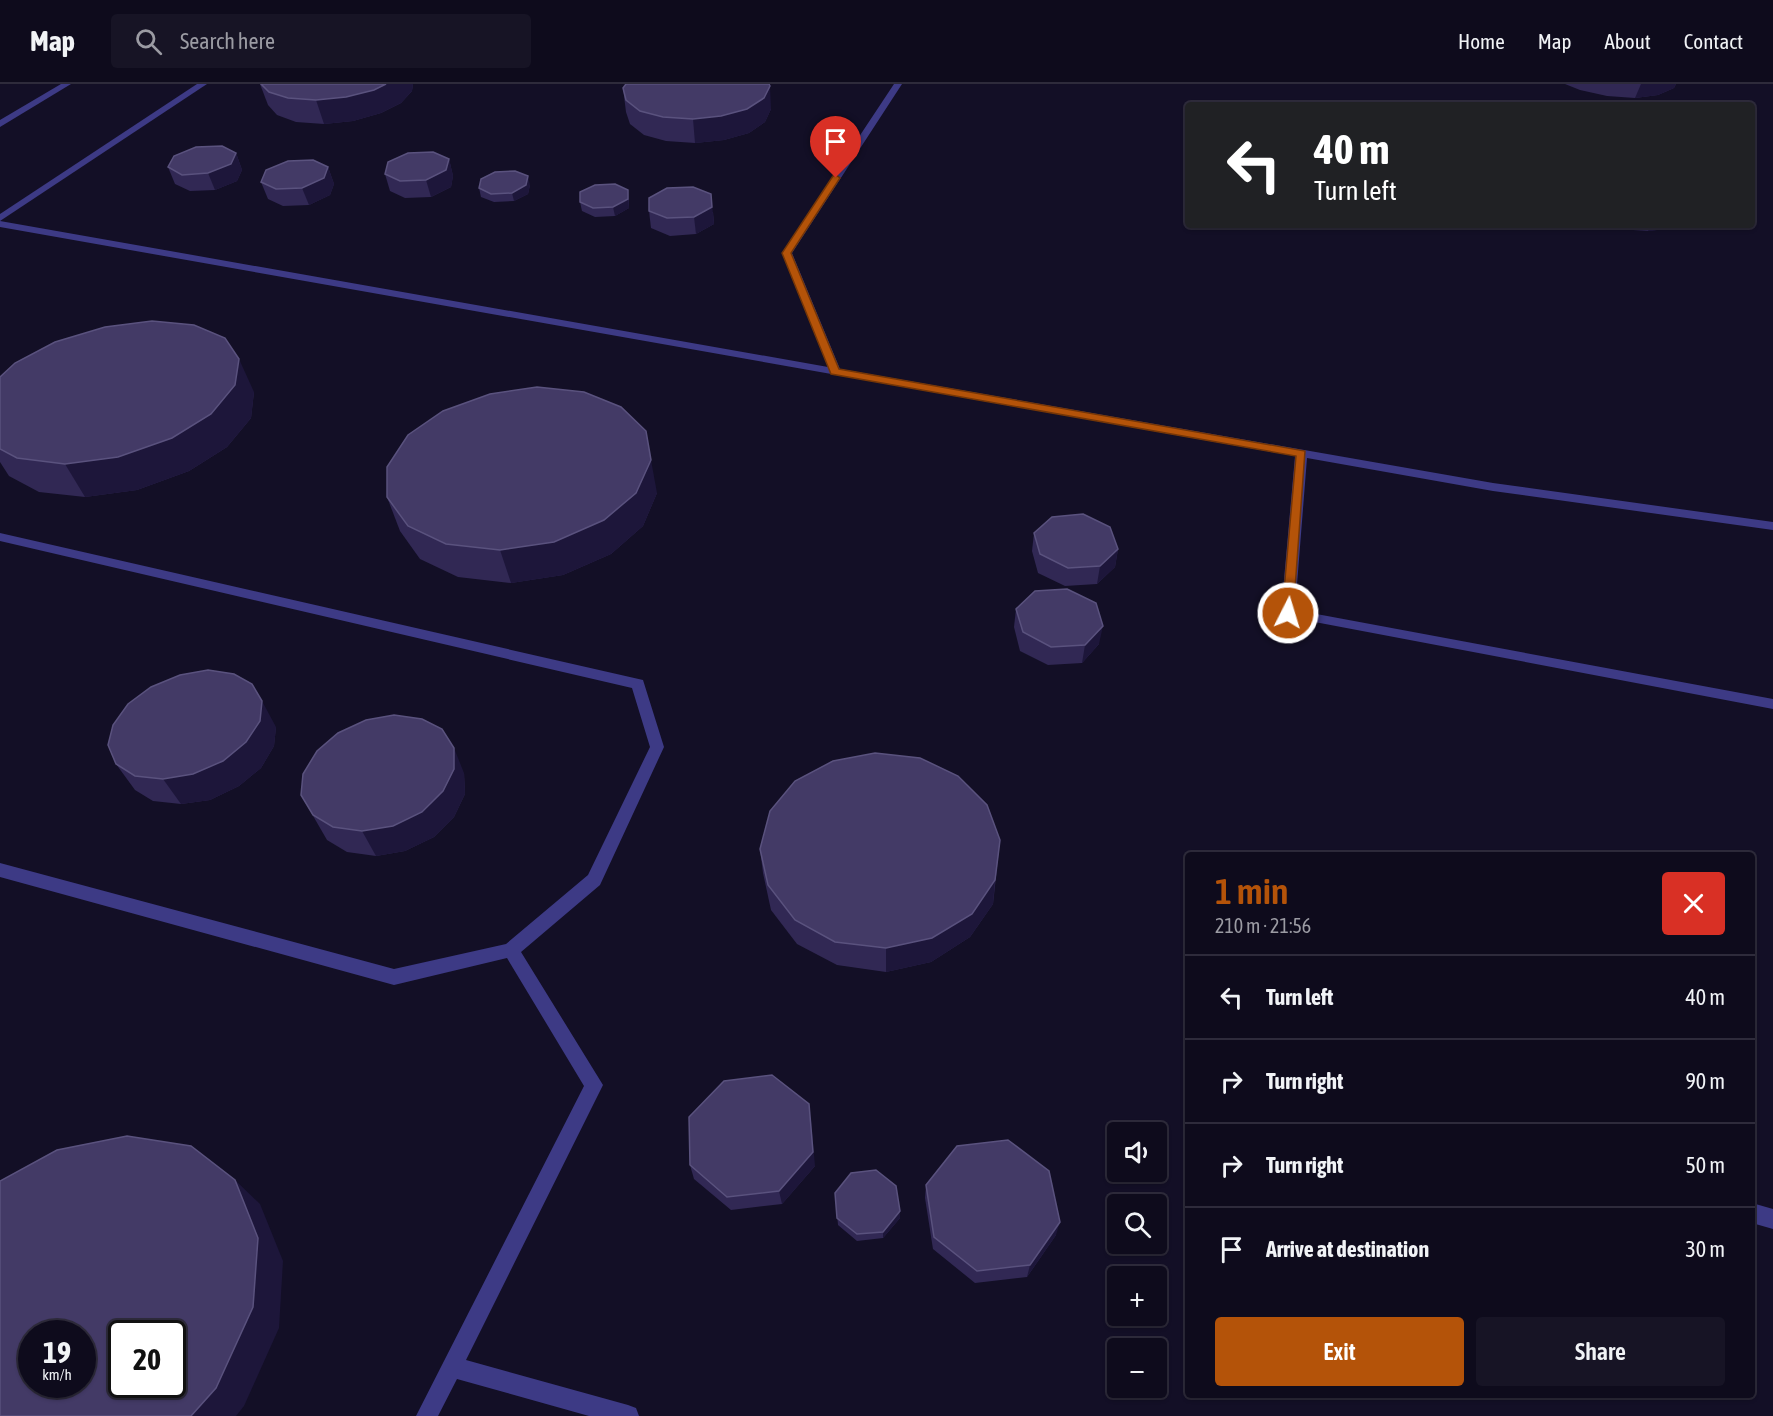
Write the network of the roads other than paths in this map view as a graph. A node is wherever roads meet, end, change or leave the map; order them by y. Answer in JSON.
{"nodes":[{"id":1,"x":67,"y":84,"type":"edge"},
{"id":2,"x":203,"y":84,"type":"edge"},
{"id":3,"x":898,"y":84,"type":"edge"},
{"id":4,"x":0,"y":124,"type":"edge"},
{"id":5,"x":0,"y":218,"type":"edge"},
{"id":6,"x":0,"y":224,"type":"edge"},
{"id":7,"x":835,"y":372,"type":"junction"},
{"id":8,"x":1301,"y":454,"type":"junction"},
{"id":9,"x":1773,"y":526,"type":"edge"},
{"id":10,"x":0,"y":537,"type":"edge"},
{"id":11,"x":1773,"y":704,"type":"edge"},
{"id":12,"x":0,"y":870,"type":"edge"},
{"id":13,"x":511,"y":950,"type":"junction"},
{"id":14,"x":1755,"y":1214,"type":"edge"},
{"id":15,"x":1773,"y":1219,"type":"edge"},
{"id":16,"x":452,"y":1367,"type":"junction"},
{"id":17,"x":427,"y":1416,"type":"edge"},
{"id":18,"x":628,"y":1416,"type":"edge"}],
"edges":[{"from":1,"to":4,"type":"lane"},
{"from":2,"to":5,"type":"lane"},
{"from":3,"to":7,"type":"lane"},
{"from":6,"to":7,"type":"lane"},
{"from":7,"to":8,"type":"lane"},
{"from":8,"to":9,"type":"lane"},
{"from":8,"to":11,"type":"lane"},
{"from":10,"to":13,"type":"lane"},
{"from":12,"to":13,"type":"lane"},
{"from":13,"to":16,"type":"lane"},
{"from":14,"to":15,"type":"lane"},
{"from":16,"to":17,"type":"lane"},
{"from":16,"to":18,"type":"lane"}]}
